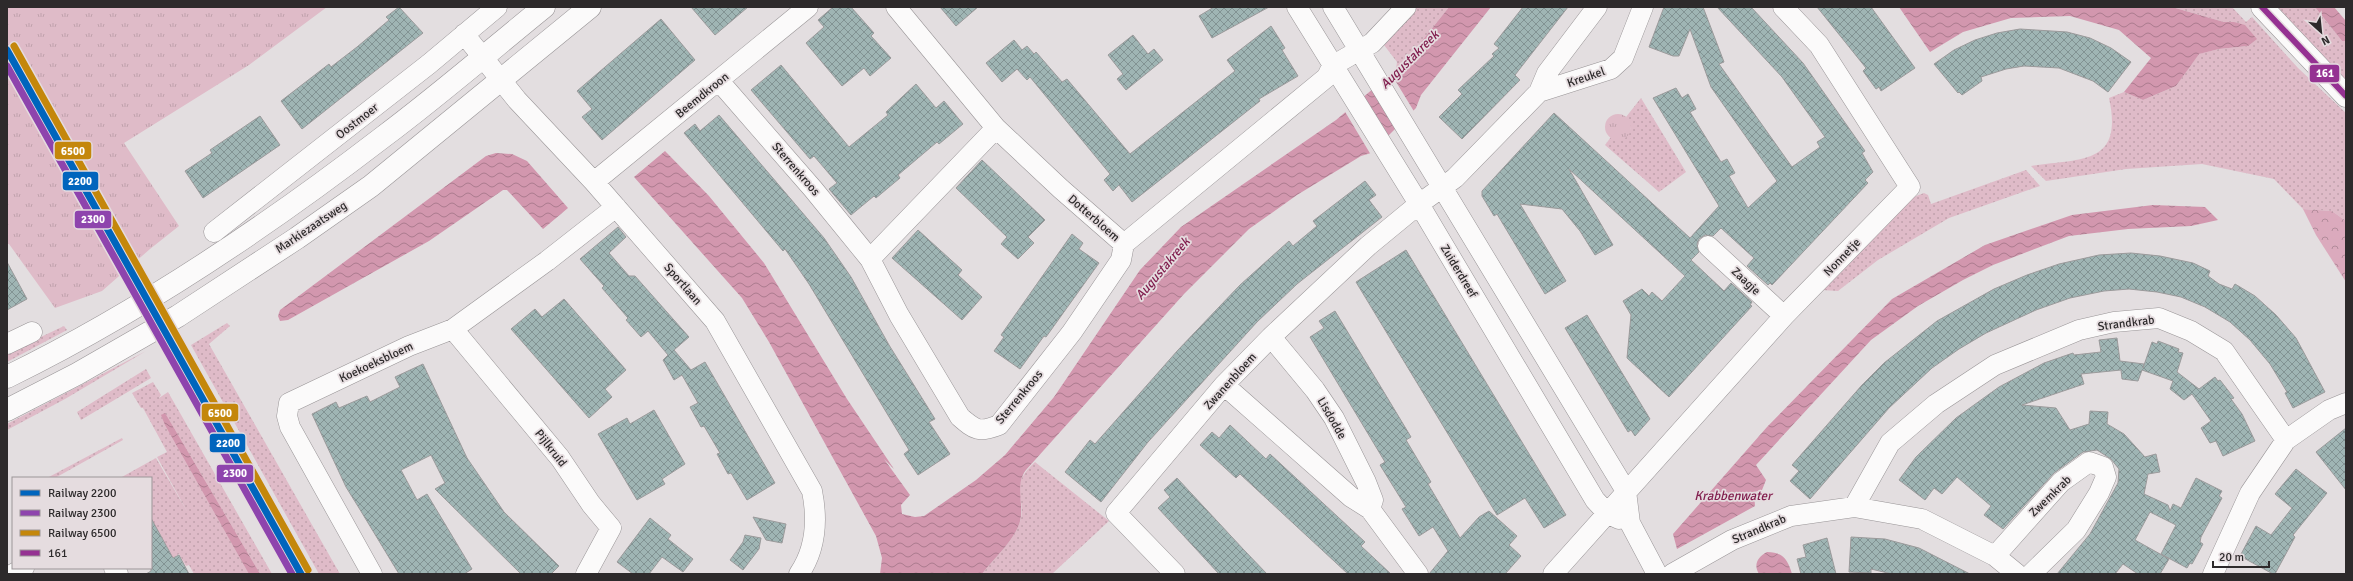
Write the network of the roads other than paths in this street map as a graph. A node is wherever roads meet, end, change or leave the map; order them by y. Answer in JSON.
{"nodes":[{"id":1,"x":497,"y":7,"type":"edge"},
{"id":2,"x":544,"y":7,"type":"edge"},
{"id":3,"x":590,"y":7,"type":"edge"},
{"id":4,"x":808,"y":7,"type":"edge"},
{"id":5,"x":896,"y":7,"type":"edge"},
{"id":6,"x":1297,"y":7,"type":"edge"},
{"id":7,"x":1333,"y":7,"type":"edge"},
{"id":8,"x":1406,"y":7,"type":"edge"},
{"id":9,"x":1597,"y":7,"type":"edge"},
{"id":10,"x":1643,"y":7,"type":"edge"},
{"id":11,"x":1783,"y":7,"type":"edge"},
{"id":12,"x":2262,"y":7,"type":"edge"},
{"id":13,"x":464,"y":34,"type":"junction"},
{"id":14,"x":1359,"y":51,"type":"junction"},
{"id":15,"x":483,"y":57,"type":"junction"},
{"id":16,"x":1332,"y":66,"type":"junction"},
{"id":17,"x":501,"y":79,"type":"junction"},
{"id":18,"x":719,"y":81,"type":"junction"},
{"id":19,"x":1539,"y":92,"type":"junction"},
{"id":20,"x":2346,"y":96,"type":"edge"},
{"id":21,"x":996,"y":128,"type":"junction"},
{"id":22,"x":594,"y":182,"type":"junction"},
{"id":23,"x":1444,"y":187,"type":"junction"},
{"id":24,"x":1419,"y":204,"type":"junction"},
{"id":25,"x":616,"y":207,"type":"junction"},
{"id":26,"x":214,"y":232,"type":"dead end"},
{"id":27,"x":1124,"y":244,"type":"junction"},
{"id":28,"x":1708,"y":246,"type":"dead end"},
{"id":29,"x":870,"y":260,"type":"junction"},
{"id":30,"x":1784,"y":316,"type":"junction"},
{"id":31,"x":453,"y":329,"type":"junction"},
{"id":32,"x":32,"y":332,"type":"dead end"},
{"id":33,"x":1271,"y":337,"type":"junction"},
{"id":34,"x":7,"y":344,"type":"edge"},
{"id":35,"x":7,"y":377,"type":"edge"},
{"id":36,"x":1224,"y":385,"type":"junction"},
{"id":37,"x":2346,"y":403,"type":"edge"},
{"id":38,"x":7,"y":410,"type":"edge"},
{"id":39,"x":2286,"y":440,"type":"junction"},
{"id":40,"x":1626,"y":492,"type":"junction"},
{"id":41,"x":1854,"y":507,"type":"junction"},
{"id":42,"x":1370,"y":509,"type":"junction"},
{"id":43,"x":1608,"y":514,"type":"junction"},
{"id":44,"x":1630,"y":523,"type":"junction"},
{"id":45,"x":1995,"y":556,"type":"junction"},
{"id":46,"x":22,"y":569,"type":"edge"},
{"id":47,"x":13,"y":574,"type":"edge"},
{"id":48,"x":372,"y":574,"type":"edge"},
{"id":49,"x":586,"y":574,"type":"edge"},
{"id":50,"x":799,"y":574,"type":"edge"},
{"id":51,"x":1175,"y":574,"type":"edge"},
{"id":52,"x":1418,"y":574,"type":"edge"},
{"id":53,"x":1553,"y":574,"type":"edge"},
{"id":54,"x":1657,"y":574,"type":"edge"},
{"id":55,"x":1672,"y":574,"type":"edge"},
{"id":56,"x":2017,"y":574,"type":"edge"},
{"id":57,"x":2031,"y":574,"type":"edge"},
{"id":58,"x":2213,"y":574,"type":"edge"}],
"edges":[{"from":1,"to":13,"type":"street","name":"Oostmoer"},
{"from":2,"to":15,"type":"main road"},
{"from":3,"to":17,"type":"main road","name":"Markiezaatsweg"},
{"from":4,"to":18,"type":"street","name":"Beemdkroon"},
{"from":5,"to":21,"type":"street","name":"Dotterbloem"},
{"from":6,"to":16,"type":"street","name":"Zuiderdreef"},
{"from":7,"to":14,"type":"street"},
{"from":8,"to":14,"type":"street"},
{"from":9,"to":19,"type":"street","name":"Kreukel"},
{"from":10,"to":19,"type":"street","name":"Kreukel"},
{"from":11,"to":30,"type":"street","name":"Nonnetje"},
{"from":12,"to":20,"type":"main road"},
{"from":13,"to":15,"type":"street","name":"Sportlaan"},
{"from":13,"to":26,"type":"street","name":"Oostmoer"},
{"from":14,"to":16,"type":"street"},
{"from":14,"to":23,"type":"street"},
{"from":15,"to":17,"type":"street","name":"Sportlaan"},
{"from":15,"to":35,"type":"main road"},
{"from":16,"to":24,"type":"street","name":"Zuiderdreef"},
{"from":16,"to":27,"type":"street","name":"Dotterbloem"},
{"from":17,"to":22,"type":"street","name":"Sportlaan"},
{"from":17,"to":38,"type":"main road","name":"Markiezaatsweg"},
{"from":18,"to":22,"type":"street","name":"Beemdkroon"},
{"from":18,"to":29,"type":"street","name":"Sterrenkroos"},
{"from":19,"to":23,"type":"street","name":"Kreukel"},
{"from":21,"to":27,"type":"street","name":"Dotterbloem"},
{"from":21,"to":29,"type":"street"},
{"from":22,"to":25,"type":"street","name":"Sportlaan"},
{"from":23,"to":24,"type":"street","name":"Kreukel"},
{"from":23,"to":40,"type":"street"},
{"from":24,"to":33,"type":"street","name":"Zwanenbloem"},
{"from":24,"to":43,"type":"street","name":"Zuiderdreef"},
{"from":25,"to":31,"type":"street","name":"Koekoeksbloem"},
{"from":25,"to":50,"type":"street","name":"Sportlaan"},
{"from":27,"to":29,"type":"street","name":"Sterrenkroos"},
{"from":28,"to":30,"type":"street","name":"Zaagje"},
{"from":30,"to":40,"type":"street","name":"Nonnetje"},
{"from":31,"to":48,"type":"street","name":"Koekoeksbloem"},
{"from":31,"to":49,"type":"street","name":"Pijlkruid"},
{"from":32,"to":34,"type":"street"},
{"from":33,"to":36,"type":"street","name":"Zwanenbloem"},
{"from":33,"to":42,"type":"street","name":"Lisdodde"},
{"from":36,"to":42,"type":"street"},
{"from":36,"to":51,"type":"street","name":"Zwanenbloem"},
{"from":37,"to":39,"type":"street"},
{"from":39,"to":41,"type":"street","name":"Strandkrab"},
{"from":39,"to":58,"type":"street"},
{"from":40,"to":43,"type":"street","name":"Nonnetje"},
{"from":40,"to":44,"type":"street"},
{"from":41,"to":45,"type":"street","name":"Strandkrab"},
{"from":41,"to":55,"type":"street","name":"Strandkrab"},
{"from":42,"to":52,"type":"street"},
{"from":43,"to":44,"type":"street","name":"Zuiderdreef"},
{"from":43,"to":53,"type":"street"},
{"from":44,"to":54,"type":"street"},
{"from":45,"to":56,"type":"street","name":"Strandkrab"},
{"from":45,"to":57,"type":"street","name":"Zwemkrab"},
{"from":46,"to":47,"type":"street"}]}
